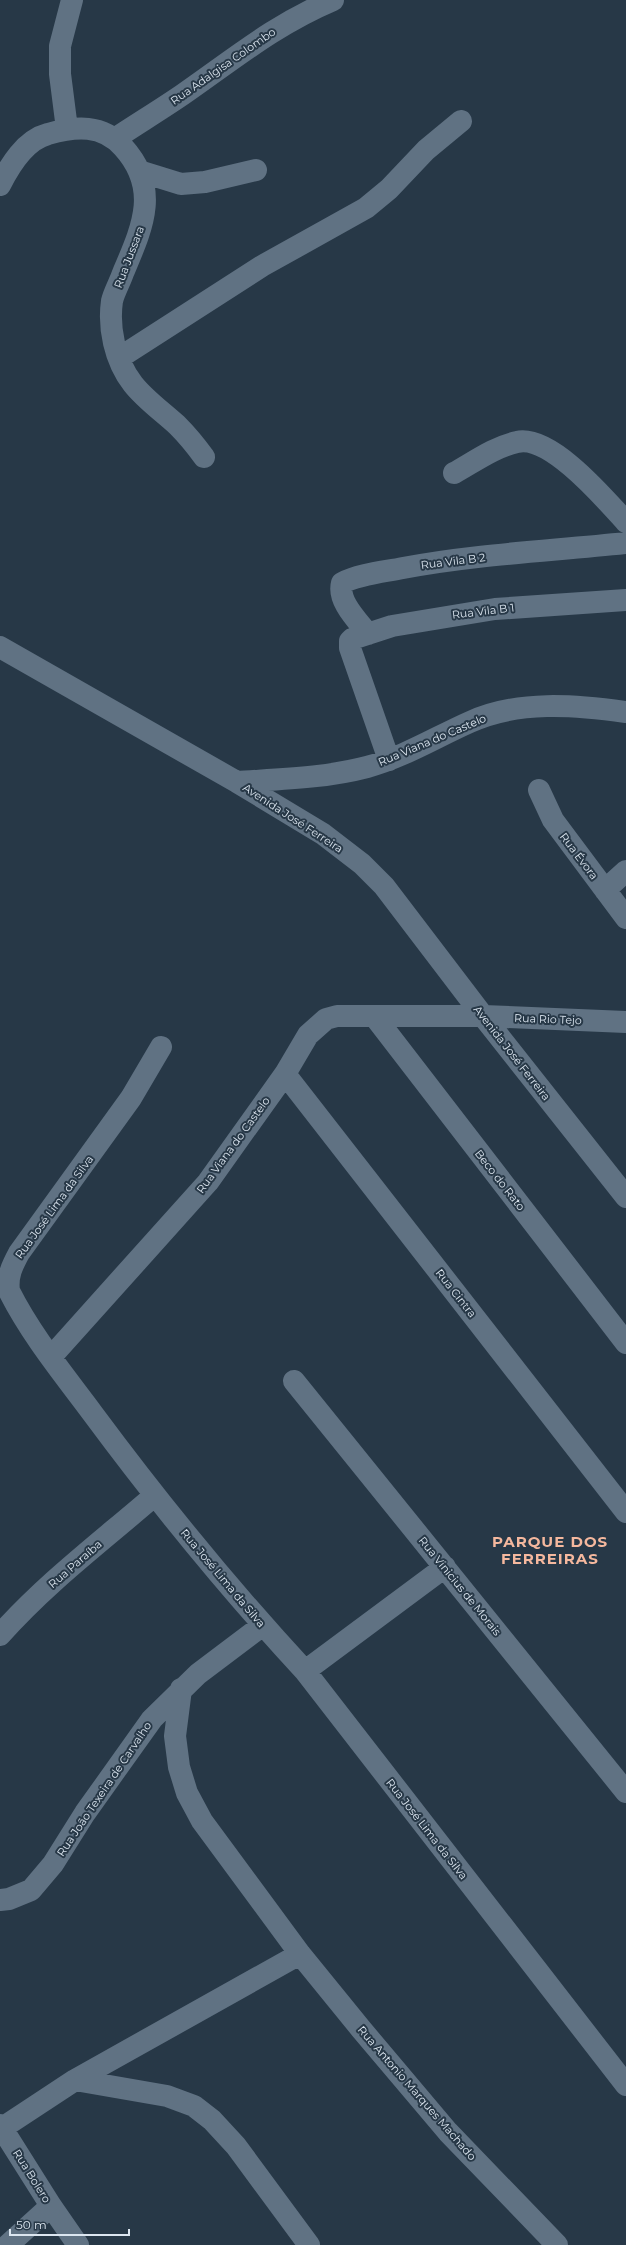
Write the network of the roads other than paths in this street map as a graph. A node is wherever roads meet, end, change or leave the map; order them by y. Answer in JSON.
{"nodes":[{"id":1,"x":72,"y":0,"type":"edge"},
{"id":2,"x":333,"y":0,"type":"edge"},
{"id":3,"x":461,"y":121,"type":"dead end"},
{"id":4,"x":67,"y":129,"type":"junction"},
{"id":5,"x":116,"y":138,"type":"junction"},
{"id":6,"x":256,"y":170,"type":"dead end"},
{"id":7,"x":139,"y":171,"type":"junction"},
{"id":8,"x":0,"y":185,"type":"edge"},
{"id":9,"x":119,"y":358,"type":"junction"},
{"id":10,"x":204,"y":458,"type":"dead end"},
{"id":11,"x":454,"y":473,"type":"dead end"},
{"id":12,"x":626,"y":522,"type":"edge"},
{"id":13,"x":626,"y":543,"type":"edge"},
{"id":14,"x":626,"y":600,"type":"edge"},
{"id":15,"x":368,"y":634,"type":"junction"},
{"id":16,"x":0,"y":646,"type":"edge"},
{"id":17,"x":626,"y":712,"type":"edge"},
{"id":18,"x":389,"y":760,"type":"junction"},
{"id":19,"x":237,"y":782,"type":"junction"},
{"id":20,"x":539,"y":790,"type":"dead end"},
{"id":21,"x":626,"y":871,"type":"edge"},
{"id":22,"x":605,"y":890,"type":"junction"},
{"id":23,"x":626,"y":918,"type":"edge"},
{"id":24,"x":483,"y":1016,"type":"junction"},
{"id":25,"x":375,"y":1017,"type":"junction"},
{"id":26,"x":626,"y":1022,"type":"edge"},
{"id":27,"x":161,"y":1047,"type":"dead end"},
{"id":28,"x":285,"y":1074,"type":"junction"},
{"id":29,"x":626,"y":1197,"type":"edge"},
{"id":30,"x":626,"y":1343,"type":"edge"},
{"id":31,"x":51,"y":1357,"type":"junction"},
{"id":32,"x":294,"y":1381,"type":"dead end"},
{"id":33,"x":154,"y":1496,"type":"junction"},
{"id":34,"x":625,"y":1508,"type":"edge"},
{"id":35,"x":446,"y":1567,"type":"junction"},
{"id":36,"x":263,"y":1625,"type":"junction"},
{"id":37,"x":0,"y":1635,"type":"edge"},
{"id":38,"x":305,"y":1671,"type":"junction"},
{"id":39,"x":181,"y":1689,"type":"junction"},
{"id":40,"x":626,"y":1792,"type":"edge"},
{"id":41,"x":0,"y":1900,"type":"edge"},
{"id":42,"x":300,"y":1954,"type":"junction"},
{"id":43,"x":76,"y":2080,"type":"junction"},
{"id":44,"x":626,"y":2085,"type":"edge"},
{"id":45,"x":1,"y":2127,"type":"edge"},
{"id":46,"x":51,"y":2206,"type":"junction"},
{"id":47,"x":8,"y":2245,"type":"edge"},
{"id":48,"x":78,"y":2245,"type":"edge"},
{"id":49,"x":309,"y":2245,"type":"edge"},
{"id":50,"x":557,"y":2245,"type":"edge"}],
"edges":[{"from":1,"to":4,"type":"street"},
{"from":2,"to":5,"type":"street","name":"Rua Adalgisa Colombo"},
{"from":3,"to":9,"type":"street"},
{"from":4,"to":5,"type":"street","name":"Rua Jussara"},
{"from":4,"to":8,"type":"street","name":"Rua Jussara"},
{"from":5,"to":7,"type":"street","name":"Rua Jussara"},
{"from":6,"to":7,"type":"street"},
{"from":7,"to":9,"type":"street","name":"Rua Jussara"},
{"from":9,"to":10,"type":"street","name":"Rua Jussara"},
{"from":11,"to":12,"type":"street"},
{"from":13,"to":15,"type":"street","name":"Rua Vila B 2"},
{"from":14,"to":15,"type":"street","name":"Rua Vila B 1"},
{"from":15,"to":18,"type":"street","name":"Rua Vila B 1"},
{"from":16,"to":19,"type":"street","name":"Avenida José Ferreira"},
{"from":17,"to":18,"type":"street","name":"Rua Viana do Castelo"},
{"from":18,"to":19,"type":"street","name":"Rua Viana do Castelo"},
{"from":19,"to":24,"type":"street","name":"Avenida José Ferreira"},
{"from":20,"to":22,"type":"street","name":"Rua Évora"},
{"from":21,"to":22,"type":"street"},
{"from":22,"to":23,"type":"street","name":"Rua Évora"},
{"from":24,"to":25,"type":"street","name":"Rua Rio Tejo"},
{"from":24,"to":26,"type":"street","name":"Rua Rio Tejo"},
{"from":24,"to":29,"type":"street","name":"Avenida José Ferreira"},
{"from":25,"to":28,"type":"street","name":"Rua Viana do Castelo"},
{"from":25,"to":30,"type":"street","name":"Beco do Rato"},
{"from":27,"to":31,"type":"street","name":"Rua José Lima da Silva"},
{"from":28,"to":31,"type":"street","name":"Rua Viana do Castelo"},
{"from":28,"to":34,"type":"street","name":"Rua Cintra"},
{"from":31,"to":33,"type":"street","name":"Rua José Lima da Silva"},
{"from":32,"to":35,"type":"street","name":"Rua Vinicius de Morais"},
{"from":33,"to":36,"type":"street","name":"Rua José Lima da Silva"},
{"from":33,"to":37,"type":"street","name":"Rua Paraíba"},
{"from":35,"to":38,"type":"street"},
{"from":35,"to":40,"type":"street","name":"Rua Vinicius de Morais"},
{"from":36,"to":38,"type":"street","name":"Rua José Lima da Silva"},
{"from":36,"to":39,"type":"street","name":"Rua João Texeira de Carvalho"},
{"from":38,"to":44,"type":"street","name":"Rua José Lima da Silva"},
{"from":39,"to":41,"type":"street","name":"Rua João Texeira de Carvalho"},
{"from":39,"to":42,"type":"street","name":"Rua Antonio Marques Machado"},
{"from":42,"to":43,"type":"street"},
{"from":42,"to":50,"type":"street","name":"Rua Antonio Marques Machado"},
{"from":43,"to":45,"type":"street"},
{"from":43,"to":49,"type":"street"},
{"from":45,"to":46,"type":"street","name":"Rua Bolero"},
{"from":46,"to":47,"type":"street"},
{"from":46,"to":48,"type":"street","name":"Rua Bolero"}]}
